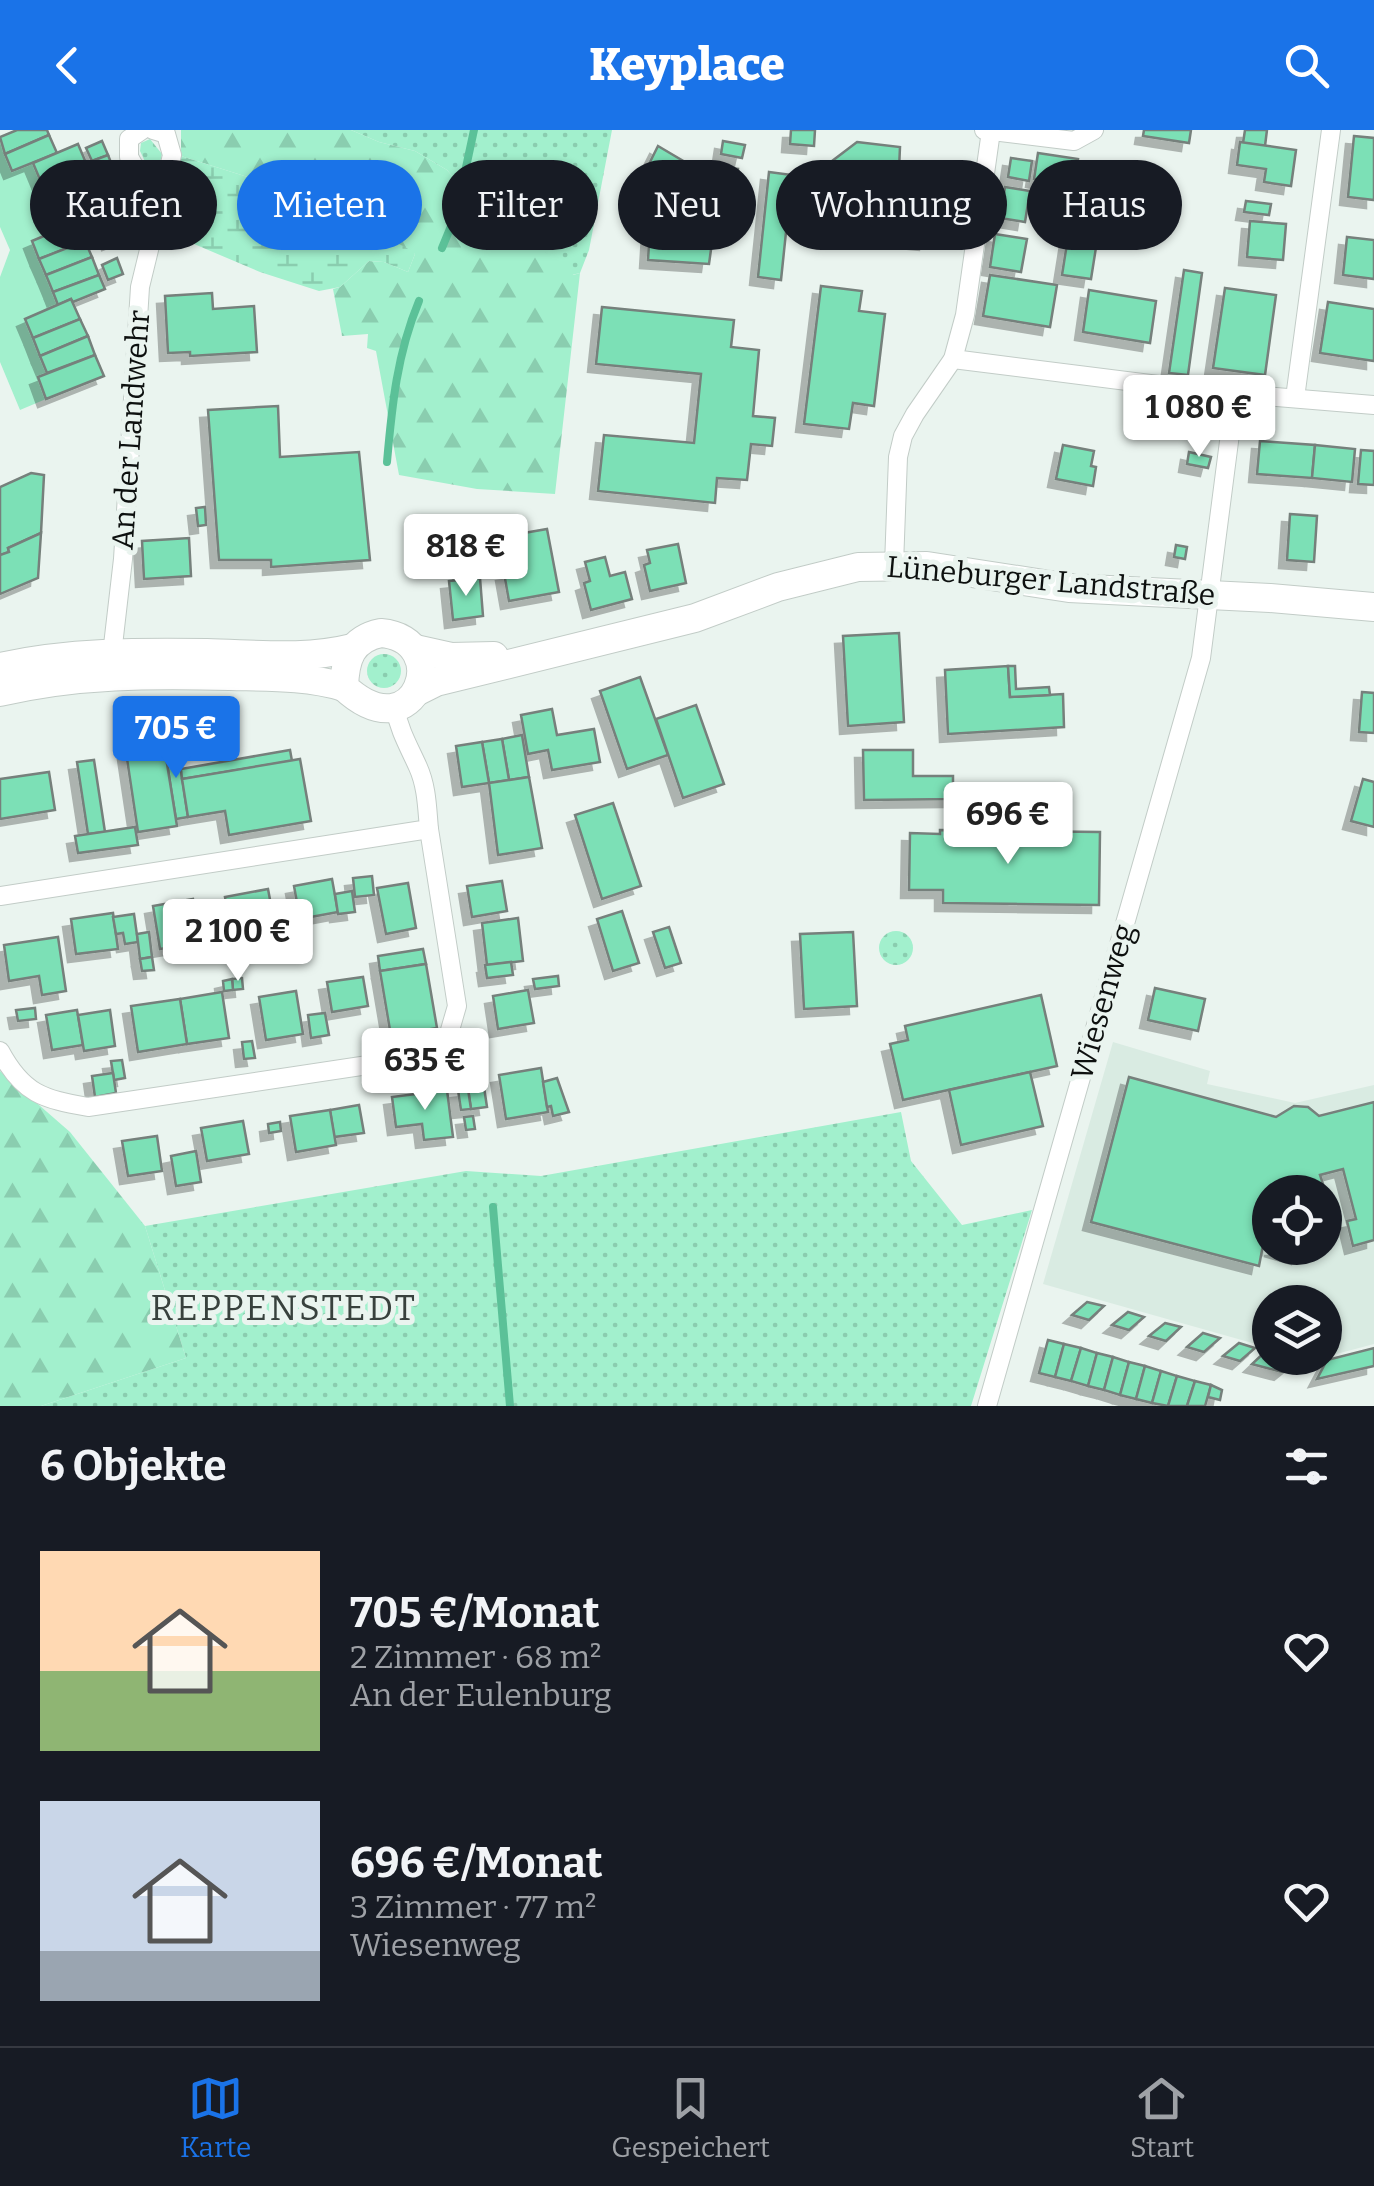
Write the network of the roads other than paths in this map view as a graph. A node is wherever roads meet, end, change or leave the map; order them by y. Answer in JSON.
{"nodes":[{"id":1,"x":142,"y":130,"type":"edge"},
{"id":2,"x":153,"y":130,"type":"edge"},
{"id":3,"x":984,"y":130,"type":"edge"},
{"id":4,"x":1094,"y":130,"type":"edge"},
{"id":5,"x":1331,"y":130,"type":"edge"},
{"id":6,"x":991,"y":131,"type":"edge"},
{"id":7,"x":130,"y":160,"type":"edge"},
{"id":8,"x":171,"y":160,"type":"edge"},
{"id":9,"x":148,"y":250,"type":"edge"},
{"id":10,"x":953,"y":359,"type":"junction"},
{"id":11,"x":1294,"y":398,"type":"junction"},
{"id":12,"x":1234,"y":402,"type":"junction"},
{"id":13,"x":1374,"y":405,"type":"edge"},
{"id":14,"x":894,"y":564,"type":"junction"},
{"id":15,"x":1210,"y":596,"type":"junction"},
{"id":16,"x":1374,"y":607,"type":"edge"},
{"id":17,"x":352,"y":648,"type":"junction"},
{"id":18,"x":415,"y":650,"type":"junction"},
{"id":19,"x":560,"y":650,"type":"junction"},
{"id":20,"x":112,"y":654,"type":"junction"},
{"id":21,"x":0,"y":668,"type":"edge"},
{"id":22,"x":344,"y":687,"type":"junction"},
{"id":23,"x":0,"y":692,"type":"edge"},
{"id":24,"x":405,"y":700,"type":"junction"},
{"id":25,"x":429,"y":829,"type":"junction"},
{"id":26,"x":0,"y":896,"type":"edge"},
{"id":27,"x":0,"y":1051,"type":"edge"},
{"id":28,"x":987,"y":1406,"type":"edge"}],
"edges":[{"from":1,"to":7,"type":"street"},
{"from":2,"to":8,"type":"street","name":"An der Landwehr"},
{"from":3,"to":6,"type":"street"},
{"from":4,"to":6,"type":"street"},
{"from":5,"to":11,"type":"street"},
{"from":6,"to":10,"type":"street"},
{"from":9,"to":20,"type":"street","name":"An der Landwehr"},
{"from":10,"to":12,"type":"street"},
{"from":10,"to":14,"type":"street"},
{"from":11,"to":12,"type":"street"},
{"from":11,"to":13,"type":"street"},
{"from":12,"to":15,"type":"street","name":"Wiesenweg"},
{"from":14,"to":15,"type":"main road","name":"Lüneburger Landstraße"},
{"from":14,"to":19,"type":"main road","name":"Lüneburger Landstraße"},
{"from":15,"to":16,"type":"main road","name":"Lüneburger Landstraße"},
{"from":15,"to":28,"type":"street","name":"Wiesenweg"},
{"from":17,"to":18,"type":"main road"},
{"from":17,"to":20,"type":"main road"},
{"from":17,"to":22,"type":"main road"},
{"from":18,"to":19,"type":"main road","name":"Lüneburger Landstraße"},
{"from":18,"to":24,"type":"main road"},
{"from":19,"to":24,"type":"main road","name":"Lüneburger Landstraße"},
{"from":20,"to":21,"type":"main road"},
{"from":22,"to":23,"type":"main road"},
{"from":22,"to":24,"type":"main road"},
{"from":24,"to":25,"type":"street"},
{"from":25,"to":26,"type":"street"},
{"from":25,"to":27,"type":"street"}]}
